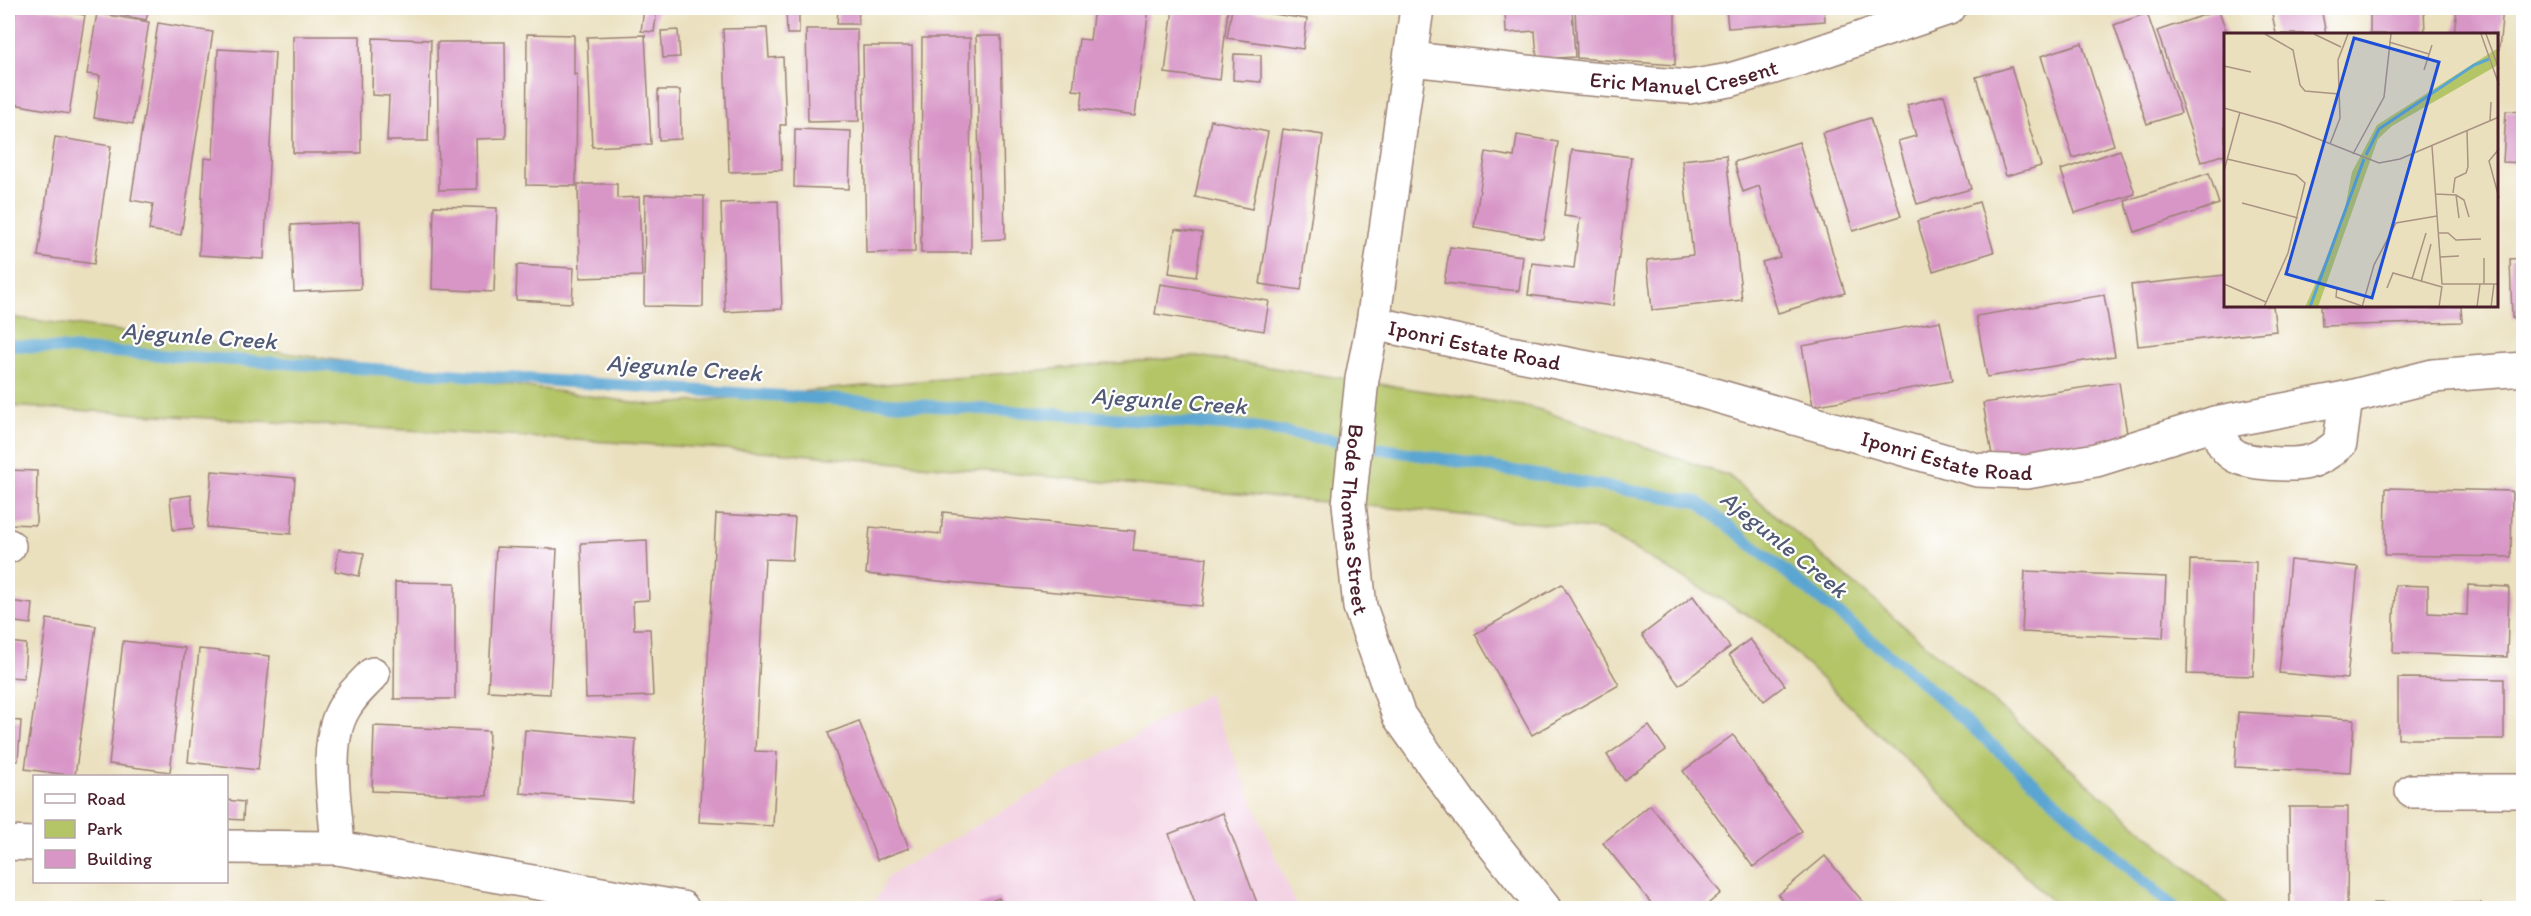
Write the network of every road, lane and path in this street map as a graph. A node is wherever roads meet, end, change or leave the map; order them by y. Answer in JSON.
{"nodes":[{"id":1,"x":1417,"y":8,"type":"edge"},
{"id":2,"x":1936,"y":10,"type":"edge"},
{"id":3,"x":1412,"y":59,"type":"junction"},
{"id":4,"x":1373,"y":323,"type":"junction"},
{"id":5,"x":2523,"y":369,"type":"edge"},
{"id":6,"x":2346,"y":398,"type":"junction"},
{"id":7,"x":2215,"y":423,"type":"junction"},
{"id":8,"x":373,"y":674,"type":"dead end"},
{"id":9,"x":2412,"y":791,"type":"dead end"},
{"id":10,"x":2523,"y":791,"type":"edge"},
{"id":11,"x":8,"y":843,"type":"edge"},
{"id":12,"x":33,"y":844,"type":"edge"},
{"id":13,"x":228,"y":847,"type":"edge"},
{"id":14,"x":338,"y":848,"type":"junction"},
{"id":15,"x":682,"y":909,"type":"edge"},
{"id":16,"x":1544,"y":909,"type":"edge"}],
"edges":[{"from":1,"to":3,"type":"street","name":"Bode Thomas Street"},
{"from":2,"to":3,"type":"street","name":"Eric Manuel Cresent"},
{"from":3,"to":4,"type":"street","name":"Bode Thomas Street"},
{"from":4,"to":7,"type":"street","name":"Iponri Estate Road"},
{"from":4,"to":16,"type":"street","name":"Bode Thomas Street"},
{"from":5,"to":6,"type":"street","name":"Iponri Estate Road"},
{"from":6,"to":7,"type":"street","name":"Iponri Estate Road"},
{"from":6,"to":7,"type":"street"},
{"from":8,"to":14,"type":"street"},
{"from":9,"to":10,"type":"street"},
{"from":11,"to":12,"type":"street"},
{"from":13,"to":14,"type":"street"},
{"from":14,"to":15,"type":"street"}]}
